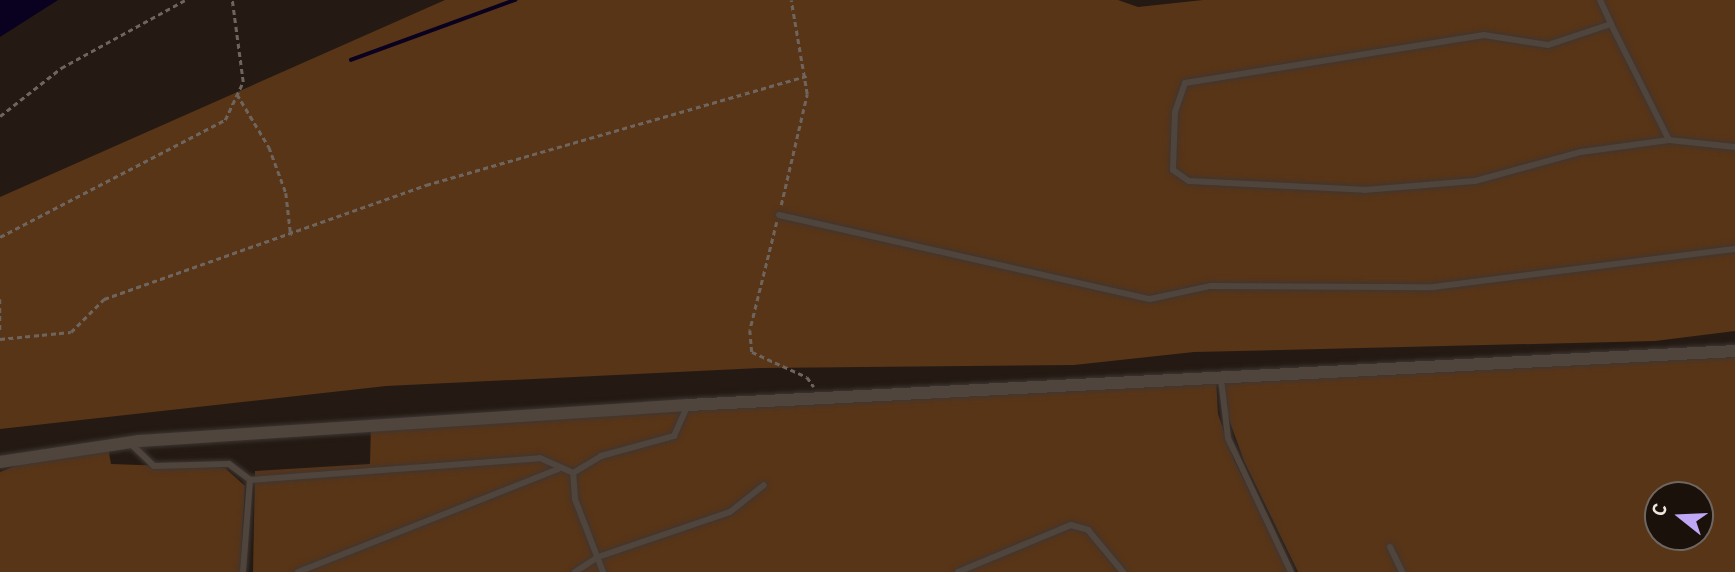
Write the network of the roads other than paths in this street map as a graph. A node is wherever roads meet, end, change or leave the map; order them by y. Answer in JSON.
{"nodes":[{"id":1,"x":1600,"y":0,"type":"edge"},
{"id":2,"x":1611,"y":24,"type":"junction"},
{"id":3,"x":1669,"y":140,"type":"junction"},
{"id":4,"x":1735,"y":147,"type":"edge"},
{"id":5,"x":779,"y":215,"type":"dead end"},
{"id":6,"x":1735,"y":249,"type":"edge"},
{"id":7,"x":1735,"y":351,"type":"edge"},
{"id":8,"x":1221,"y":379,"type":"junction"},
{"id":9,"x":688,"y":405,"type":"junction"},
{"id":10,"x":128,"y":442,"type":"junction"},
{"id":11,"x":0,"y":462,"type":"edge"},
{"id":12,"x":558,"y":469,"type":"junction"},
{"id":13,"x":573,"y":473,"type":"junction"},
{"id":14,"x":250,"y":480,"type":"junction"},
{"id":15,"x":764,"y":485,"type":"dead end"},
{"id":16,"x":1390,"y":547,"type":"dead end"},
{"id":17,"x":598,"y":558,"type":"junction"},
{"id":18,"x":243,"y":572,"type":"edge"},
{"id":19,"x":298,"y":572,"type":"edge"},
{"id":20,"x":575,"y":572,"type":"edge"},
{"id":21,"x":603,"y":572,"type":"edge"},
{"id":22,"x":958,"y":572,"type":"edge"},
{"id":23,"x":1122,"y":572,"type":"edge"},
{"id":24,"x":1291,"y":572,"type":"edge"},
{"id":25,"x":1402,"y":572,"type":"edge"}],
"edges":[{"from":1,"to":2,"type":"lane"},
{"from":2,"to":3,"type":"lane"},
{"from":2,"to":3,"type":"lane"},
{"from":3,"to":4,"type":"lane"},
{"from":5,"to":6,"type":"lane"},
{"from":7,"to":8,"type":"street"},
{"from":8,"to":9,"type":"street"},
{"from":8,"to":24,"type":"lane"},
{"from":9,"to":10,"type":"street"},
{"from":9,"to":13,"type":"lane"},
{"from":10,"to":11,"type":"street"},
{"from":10,"to":14,"type":"lane"},
{"from":12,"to":13,"type":"lane"},
{"from":12,"to":14,"type":"lane"},
{"from":12,"to":19,"type":"lane"},
{"from":13,"to":17,"type":"lane"},
{"from":14,"to":18,"type":"lane"},
{"from":15,"to":17,"type":"lane"},
{"from":16,"to":25,"type":"lane"},
{"from":17,"to":20,"type":"lane"},
{"from":17,"to":21,"type":"lane"},
{"from":22,"to":23,"type":"lane"}]}
